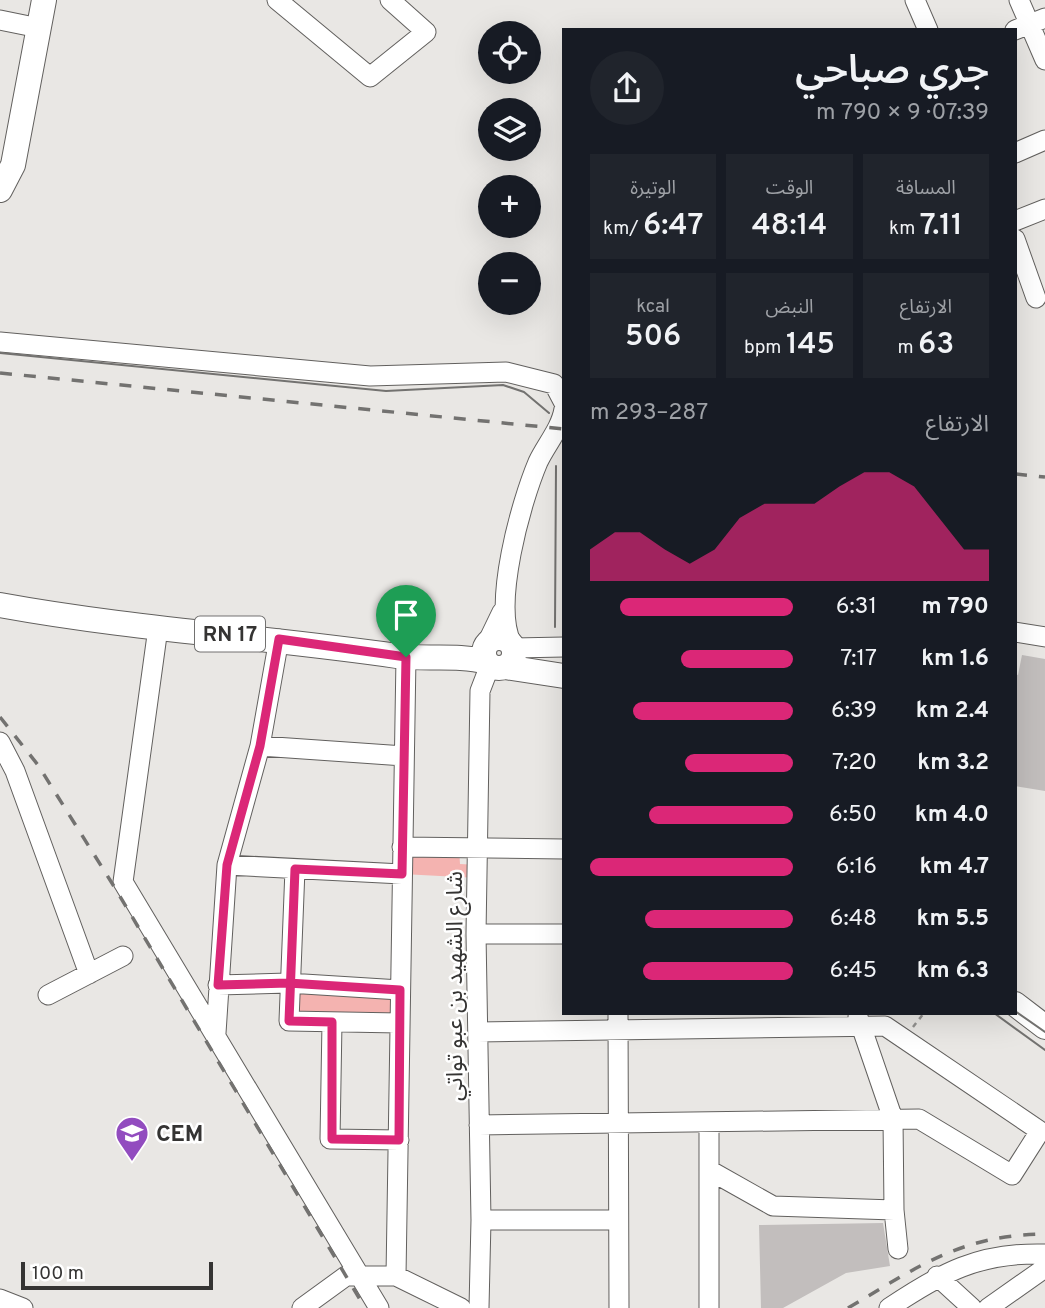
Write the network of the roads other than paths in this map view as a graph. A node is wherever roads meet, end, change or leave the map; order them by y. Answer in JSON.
{"nodes":[{"id":1,"x":44,"y":0,"type":"edge"},
{"id":2,"x":277,"y":0,"type":"edge"},
{"id":3,"x":390,"y":0,"type":"edge"},
{"id":4,"x":915,"y":0,"type":"edge"},
{"id":5,"x":1019,"y":0,"type":"edge"},
{"id":6,"x":0,"y":20,"type":"edge"},
{"id":7,"x":1030,"y":24,"type":"edge"},
{"id":8,"x":40,"y":28,"type":"junction"},
{"id":9,"x":927,"y":28,"type":"edge"},
{"id":10,"x":1045,"y":60,"type":"edge"},
{"id":11,"x":1045,"y":140,"type":"edge"},
{"id":12,"x":1017,"y":152,"type":"edge"},
{"id":13,"x":0,"y":190,"type":"edge"},
{"id":14,"x":1045,"y":209,"type":"edge"},
{"id":15,"x":1017,"y":220,"type":"edge"},
{"id":16,"x":1017,"y":245,"type":"edge"},
{"id":17,"x":1036,"y":298,"type":"dead end"},
{"id":18,"x":0,"y":342,"type":"edge"},
{"id":19,"x":562,"y":399,"type":"edge"},
{"id":20,"x":562,"y":413,"type":"edge"},
{"id":21,"x":0,"y":605,"type":"edge"},
{"id":22,"x":158,"y":628,"type":"junction"},
{"id":23,"x":1045,"y":630,"type":"edge"},
{"id":24,"x":1017,"y":632,"type":"edge"},
{"id":25,"x":1017,"y":632,"type":"edge"},
{"id":26,"x":1045,"y":638,"type":"edge"},
{"id":27,"x":279,"y":639,"type":"junction"},
{"id":28,"x":562,"y":647,"type":"edge"},
{"id":29,"x":502,"y":655,"type":"junction"},
{"id":30,"x":406,"y":657,"type":"junction"},
{"id":31,"x":562,"y":675,"type":"edge"},
{"id":32,"x":0,"y":742,"type":"edge"},
{"id":33,"x":260,"y":746,"type":"junction"},
{"id":34,"x":404,"y":756,"type":"junction"},
{"id":35,"x":402,"y":847,"type":"junction"},
{"id":36,"x":562,"y":849,"type":"edge"},
{"id":37,"x":478,"y":850,"type":"junction"},
{"id":38,"x":227,"y":865,"type":"junction"},
{"id":39,"x":295,"y":869,"type":"junction"},
{"id":40,"x":402,"y":874,"type":"junction"},
{"id":41,"x":476,"y":934,"type":"junction"},
{"id":42,"x":562,"y":934,"type":"edge"},
{"id":43,"x":123,"y":956,"type":"dead end"},
{"id":44,"x":89,"y":974,"type":"junction"},
{"id":45,"x":288,"y":983,"type":"junction"},
{"id":46,"x":218,"y":985,"type":"junction"},
{"id":47,"x":400,"y":990,"type":"junction"},
{"id":48,"x":48,"y":995,"type":"dead end"},
{"id":49,"x":1017,"y":1005,"type":"edge"},
{"id":50,"x":860,"y":1020,"type":"edge"},
{"id":51,"x":618,"y":1021,"type":"edge"},
{"id":52,"x":717,"y":1021,"type":"edge"},
{"id":53,"x":332,"y":1022,"type":"junction"},
{"id":54,"x":399,"y":1023,"type":"junction"},
{"id":55,"x":1045,"y":1027,"type":"edge"},
{"id":56,"x":478,"y":1032,"type":"junction"},
{"id":57,"x":216,"y":1033,"type":"junction"},
{"id":58,"x":893,"y":1119,"type":"junction"},
{"id":59,"x":709,"y":1122,"type":"junction"},
{"id":60,"x":618,"y":1123,"type":"junction"},
{"id":61,"x":479,"y":1125,"type":"junction"},
{"id":62,"x":399,"y":1140,"type":"junction"},
{"id":63,"x":709,"y":1170,"type":"junction"},
{"id":64,"x":894,"y":1210,"type":"junction"},
{"id":65,"x":481,"y":1220,"type":"junction"},
{"id":66,"x":618,"y":1220,"type":"junction"},
{"id":67,"x":898,"y":1249,"type":"dead end"},
{"id":68,"x":1045,"y":1254,"type":"edge"},
{"id":69,"x":1045,"y":1268,"type":"edge"},
{"id":70,"x":396,"y":1276,"type":"junction"},
{"id":71,"x":937,"y":1276,"type":"junction"},
{"id":72,"x":360,"y":1278,"type":"junction"},
{"id":73,"x":0,"y":1299,"type":"edge"},
{"id":74,"x":23,"y":1308,"type":"edge"},
{"id":75,"x":302,"y":1308,"type":"edge"},
{"id":76,"x":379,"y":1308,"type":"edge"},
{"id":77,"x":461,"y":1308,"type":"edge"},
{"id":78,"x":479,"y":1308,"type":"edge"},
{"id":79,"x":619,"y":1308,"type":"edge"},
{"id":80,"x":709,"y":1308,"type":"edge"},
{"id":81,"x":889,"y":1308,"type":"edge"},
{"id":82,"x":972,"y":1308,"type":"edge"},
{"id":83,"x":988,"y":1308,"type":"edge"}],
"edges":[{"from":1,"to":8,"type":"main road"},
{"from":2,"to":3,"type":"street"},
{"from":4,"to":9,"type":"street"},
{"from":5,"to":7,"type":"street"},
{"from":6,"to":8,"type":"street"},
{"from":7,"to":10,"type":"street"},
{"from":8,"to":13,"type":"main road"},
{"from":11,"to":12,"type":"street"},
{"from":14,"to":15,"type":"street"},
{"from":16,"to":17,"type":"street"},
{"from":18,"to":19,"type":"street"},
{"from":20,"to":29,"type":"street"},
{"from":21,"to":22,"type":"main road","number":"RN 17"},
{"from":22,"to":27,"type":"main road","number":"RN 17"},
{"from":22,"to":57,"type":"street"},
{"from":23,"to":25,"type":"street"},
{"from":24,"to":26,"type":"street"},
{"from":27,"to":30,"type":"main road","number":"RN 17"},
{"from":27,"to":33,"type":"street"},
{"from":28,"to":29,"type":"street"},
{"from":29,"to":30,"type":"main road","number":"RN 17"},
{"from":29,"to":31,"type":"main road"},
{"from":29,"to":37,"type":"street","name":"شارع الشهيد بن عبو تواتي"},
{"from":30,"to":34,"type":"street"},
{"from":32,"to":44,"type":"street"},
{"from":33,"to":34,"type":"street"},
{"from":33,"to":38,"type":"street"},
{"from":34,"to":35,"type":"street"},
{"from":35,"to":37,"type":"street"},
{"from":35,"to":40,"type":"street"},
{"from":36,"to":37,"type":"street"},
{"from":37,"to":41,"type":"street","name":"شارع الشهيد بن عبو تواتي"},
{"from":38,"to":39,"type":"street"},
{"from":38,"to":46,"type":"street"},
{"from":39,"to":40,"type":"street"},
{"from":39,"to":45,"type":"street"},
{"from":40,"to":47,"type":"street"},
{"from":41,"to":42,"type":"street"},
{"from":41,"to":56,"type":"street","name":"شارع الشهيد بن عبو تواتي"},
{"from":43,"to":44,"type":"street"},
{"from":44,"to":48,"type":"street"},
{"from":45,"to":46,"type":"street"},
{"from":45,"to":47,"type":"street"},
{"from":45,"to":53,"type":"street"},
{"from":46,"to":57,"type":"street"},
{"from":47,"to":54,"type":"street"},
{"from":49,"to":55,"type":"main road"},
{"from":50,"to":52,"type":"street"},
{"from":50,"to":58,"type":"street"},
{"from":50,"to":58,"type":"street"},
{"from":51,"to":52,"type":"street"},
{"from":51,"to":56,"type":"street"},
{"from":51,"to":60,"type":"street"},
{"from":53,"to":54,"type":"street"},
{"from":53,"to":62,"type":"street"},
{"from":54,"to":62,"type":"street"},
{"from":56,"to":61,"type":"street","name":"شارع الشهيد بن عبو تواتي"},
{"from":57,"to":72,"type":"street"},
{"from":58,"to":59,"type":"street"},
{"from":58,"to":64,"type":"street"},
{"from":59,"to":60,"type":"street"},
{"from":59,"to":63,"type":"street"},
{"from":60,"to":61,"type":"street"},
{"from":60,"to":66,"type":"street"},
{"from":61,"to":65,"type":"street","name":"شارع الشهيد بن عبو تواتي"},
{"from":62,"to":70,"type":"street"},
{"from":63,"to":64,"type":"street"},
{"from":63,"to":80,"type":"street"},
{"from":64,"to":67,"type":"street"},
{"from":65,"to":66,"type":"street"},
{"from":65,"to":78,"type":"street","name":"شارع الشهيد بن عبو تواتي"},
{"from":66,"to":79,"type":"street"},
{"from":68,"to":71,"type":"street"},
{"from":69,"to":83,"type":"street"},
{"from":70,"to":72,"type":"street"},
{"from":70,"to":77,"type":"street"},
{"from":71,"to":81,"type":"street"},
{"from":71,"to":82,"type":"street"},
{"from":72,"to":75,"type":"street"},
{"from":72,"to":76,"type":"street"},
{"from":73,"to":74,"type":"street"}]}
